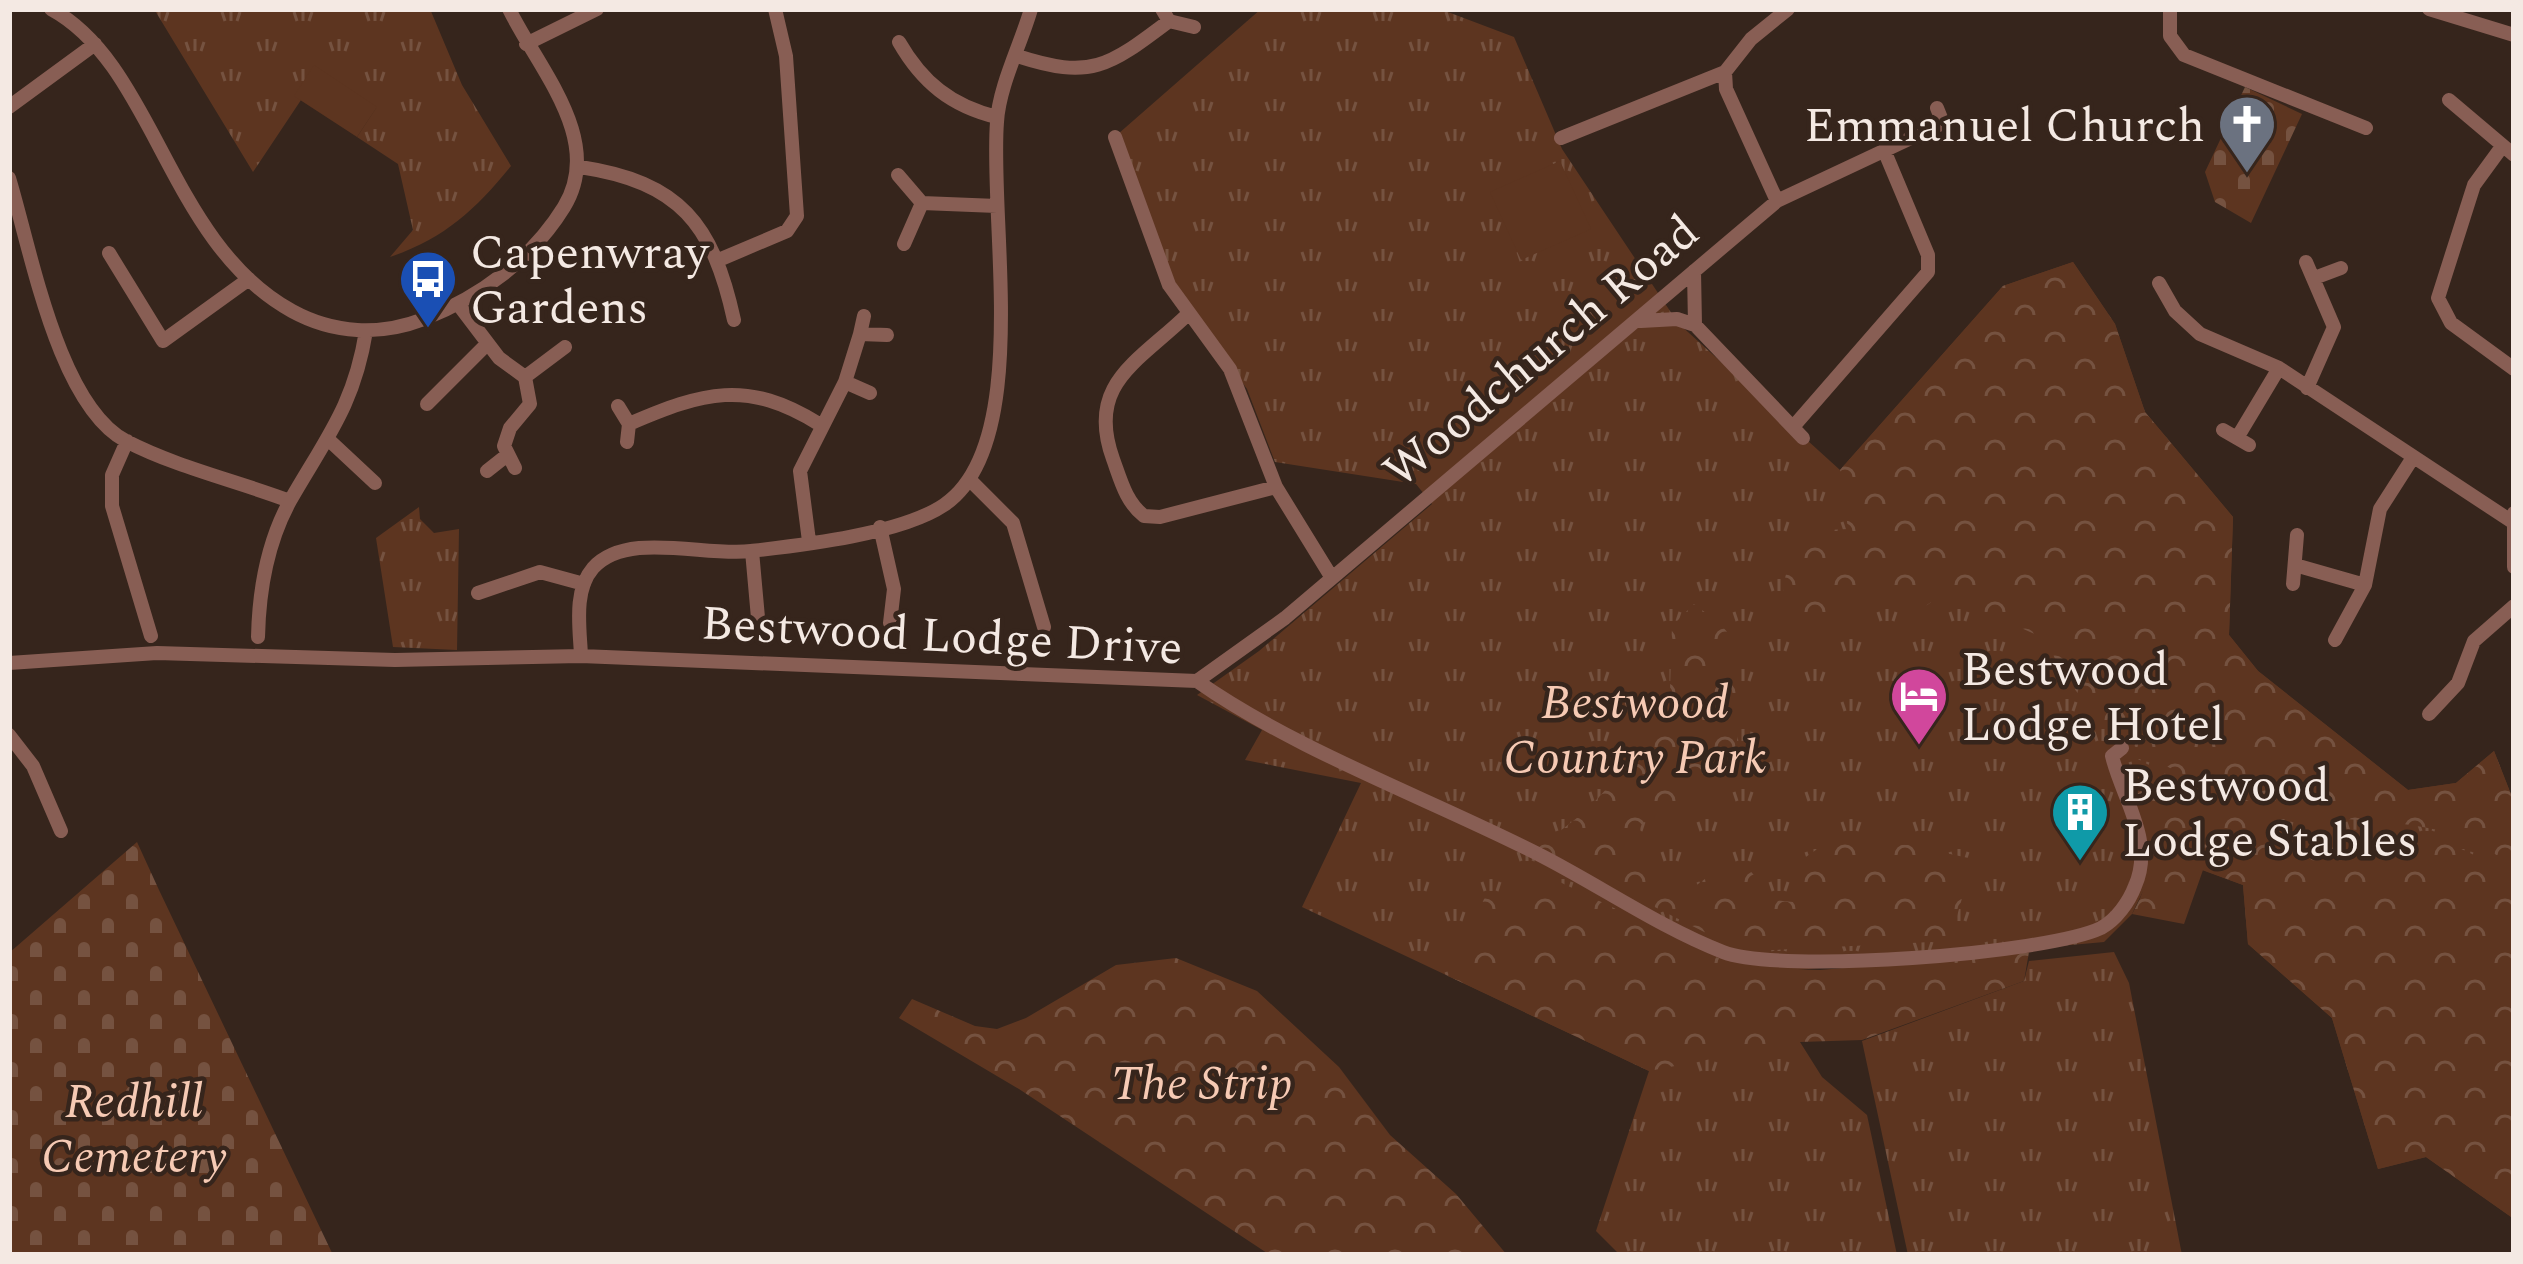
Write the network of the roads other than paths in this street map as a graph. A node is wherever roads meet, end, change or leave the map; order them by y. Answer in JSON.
{"nodes":[{"id":1,"x":51,"y":9,"type":"edge"},
{"id":2,"x":509,"y":9,"type":"edge"},
{"id":3,"x":597,"y":9,"type":"edge"},
{"id":4,"x":775,"y":9,"type":"edge"},
{"id":5,"x":1031,"y":9,"type":"edge"},
{"id":6,"x":1788,"y":9,"type":"edge"},
{"id":7,"x":2170,"y":9,"type":"edge"},
{"id":8,"x":2429,"y":9,"type":"edge"},
{"id":9,"x":1166,"y":15,"type":"edge"},
{"id":10,"x":1194,"y":27,"type":"dead end"},
{"id":11,"x":2514,"y":35,"type":"edge"},
{"id":12,"x":899,"y":42,"type":"dead end"},
{"id":13,"x":95,"y":44,"type":"junction"},
{"id":14,"x":526,"y":44,"type":"junction"},
{"id":15,"x":1017,"y":56,"type":"junction"},
{"id":16,"x":1725,"y":72,"type":"junction"},
{"id":17,"x":2449,"y":100,"type":"dead end"},
{"id":18,"x":2474,"y":100,"type":"dead end"},
{"id":19,"x":9,"y":107,"type":"edge"},
{"id":20,"x":1937,"y":108,"type":"dead end"},
{"id":21,"x":2462,"y":112,"type":"junction"},
{"id":22,"x":997,"y":117,"type":"junction"},
{"id":23,"x":2358,"y":118,"type":"dead end"},
{"id":24,"x":1115,"y":137,"type":"dead end"},
{"id":25,"x":1561,"y":138,"type":"dead end"},
{"id":26,"x":1884,"y":150,"type":"junction"},
{"id":27,"x":2507,"y":152,"type":"edge"},
{"id":28,"x":580,"y":167,"type":"junction"},
{"id":29,"x":898,"y":175,"type":"dead end"},
{"id":30,"x":9,"y":178,"type":"edge"},
{"id":31,"x":1778,"y":201,"type":"junction"},
{"id":32,"x":922,"y":203,"type":"junction"},
{"id":33,"x":997,"y":206,"type":"junction"},
{"id":34,"x":904,"y":244,"type":"dead end"},
{"id":35,"x":109,"y":253,"type":"dead end"},
{"id":36,"x":721,"y":259,"type":"junction"},
{"id":37,"x":2306,"y":262,"type":"dead end"},
{"id":38,"x":2341,"y":268,"type":"dead end"},
{"id":39,"x":1694,"y":270,"type":"junction"},
{"id":40,"x":2317,"y":277,"type":"junction"},
{"id":41,"x":249,"y":279,"type":"junction"},
{"id":42,"x":2183,"y":288,"type":"dead end"},
{"id":43,"x":458,"y":304,"type":"junction"},
{"id":44,"x":1187,"y":315,"type":"junction"},
{"id":45,"x":864,"y":316,"type":"dead end"},
{"id":46,"x":734,"y":320,"type":"dead end"},
{"id":47,"x":1635,"y":322,"type":"junction"},
{"id":48,"x":1694,"y":325,"type":"junction"},
{"id":49,"x":366,"y":331,"type":"junction"},
{"id":50,"x":860,"y":334,"type":"junction"},
{"id":51,"x":887,"y":335,"type":"dead end"},
{"id":52,"x":488,"y":344,"type":"junction"},
{"id":53,"x":565,"y":347,"type":"dead end"},
{"id":54,"x":2279,"y":368,"type":"junction"},
{"id":55,"x":2514,"y":369,"type":"edge"},
{"id":56,"x":525,"y":377,"type":"junction"},
{"id":57,"x":845,"y":382,"type":"junction"},
{"id":58,"x":2307,"y":388,"type":"junction"},
{"id":59,"x":870,"y":393,"type":"dead end"},
{"id":60,"x":428,"y":404,"type":"dead end"},
{"id":61,"x":618,"y":406,"type":"dead end"},
{"id":62,"x":629,"y":424,"type":"junction"},
{"id":63,"x":819,"y":424,"type":"junction"},
{"id":64,"x":2237,"y":438,"type":"dead end"},
{"id":65,"x":127,"y":441,"type":"junction"},
{"id":66,"x":330,"y":442,"type":"junction"},
{"id":67,"x":627,"y":442,"type":"dead end"},
{"id":68,"x":2412,"y":459,"type":"junction"},
{"id":69,"x":487,"y":470,"type":"dead end"},
{"id":70,"x":970,"y":480,"type":"junction"},
{"id":71,"x":364,"y":481,"type":"dead end"},
{"id":72,"x":1276,"y":487,"type":"junction"},
{"id":73,"x":290,"y":501,"type":"junction"},
{"id":74,"x":2512,"y":517,"type":"edge"},
{"id":75,"x":880,"y":527,"type":"junction"},
{"id":76,"x":2297,"y":535,"type":"dead end"},
{"id":77,"x":808,"y":541,"type":"junction"},
{"id":78,"x":752,"y":551,"type":"junction"},
{"id":79,"x":2295,"y":565,"type":"junction"},
{"id":80,"x":2514,"y":567,"type":"edge"},
{"id":81,"x":1333,"y":578,"type":"junction"},
{"id":82,"x":503,"y":584,"type":"junction"},
{"id":83,"x":584,"y":584,"type":"junction"},
{"id":84,"x":2293,"y":584,"type":"dead end"},
{"id":85,"x":2365,"y":585,"type":"junction"},
{"id":86,"x":478,"y":593,"type":"dead end"},
{"id":87,"x":511,"y":600,"type":"dead end"},
{"id":88,"x":2514,"y":606,"type":"edge"},
{"id":89,"x":758,"y":609,"type":"junction"},
{"id":90,"x":777,"y":609,"type":"dead end"},
{"id":91,"x":890,"y":623,"type":"dead end"},
{"id":92,"x":1045,"y":627,"type":"dead end"},
{"id":93,"x":759,"y":629,"type":"dead end"},
{"id":94,"x":152,"y":636,"type":"dead end"},
{"id":95,"x":2358,"y":636,"type":"dead end"},
{"id":96,"x":258,"y":637,"type":"dead end"},
{"id":97,"x":581,"y":656,"type":"junction"},
{"id":98,"x":9,"y":663,"type":"edge"},
{"id":99,"x":1197,"y":681,"type":"junction"},
{"id":100,"x":2453,"y":717,"type":"dead end"},
{"id":101,"x":9,"y":735,"type":"edge"},
{"id":102,"x":2122,"y":748,"type":"dead end"},
{"id":103,"x":61,"y":820,"type":"dead end"}],
"edges":[{"from":1,"to":13,"type":"street"},
{"from":2,"to":14,"type":"street"},
{"from":3,"to":14,"type":"street"},
{"from":4,"to":36,"type":"street"},
{"from":5,"to":15,"type":"street"},
{"from":6,"to":16,"type":"street"},
{"from":7,"to":23,"type":"street"},
{"from":8,"to":11,"type":"street"},
{"from":9,"to":10,"type":"street"},
{"from":9,"to":15,"type":"street"},
{"from":12,"to":22,"type":"street"},
{"from":13,"to":19,"type":"street"},
{"from":13,"to":41,"type":"street"},
{"from":14,"to":28,"type":"street"},
{"from":15,"to":22,"type":"street"},
{"from":16,"to":25,"type":"street"},
{"from":16,"to":31,"type":"street"},
{"from":17,"to":21,"type":"street"},
{"from":18,"to":21,"type":"street"},
{"from":20,"to":26,"type":"street","name":"Woodchurch Road"},
{"from":21,"to":27,"type":"street"},
{"from":22,"to":33,"type":"street"},
{"from":24,"to":44,"type":"street"},
{"from":26,"to":31,"type":"street","name":"Woodchurch Road"},
{"from":26,"to":48,"type":"street"},
{"from":27,"to":55,"type":"street"},
{"from":28,"to":36,"type":"street"},
{"from":28,"to":43,"type":"street"},
{"from":29,"to":32,"type":"street"},
{"from":30,"to":65,"type":"street"},
{"from":31,"to":39,"type":"street","name":"Woodchurch Road"},
{"from":32,"to":33,"type":"street"},
{"from":32,"to":34,"type":"street"},
{"from":33,"to":70,"type":"street"},
{"from":35,"to":41,"type":"street"},
{"from":36,"to":46,"type":"street"},
{"from":37,"to":40,"type":"street"},
{"from":38,"to":40,"type":"street"},
{"from":39,"to":47,"type":"street","name":"Woodchurch Road"},
{"from":39,"to":48,"type":"street"},
{"from":40,"to":58,"type":"street"},
{"from":41,"to":49,"type":"street"},
{"from":42,"to":54,"type":"street"},
{"from":43,"to":49,"type":"street"},
{"from":43,"to":52,"type":"street"},
{"from":44,"to":72,"type":"street"},
{"from":44,"to":72,"type":"street"},
{"from":45,"to":50,"type":"street"},
{"from":47,"to":48,"type":"street"},
{"from":47,"to":81,"type":"street","name":"Woodchurch Road"},
{"from":49,"to":66,"type":"street"},
{"from":50,"to":51,"type":"street"},
{"from":50,"to":57,"type":"street"},
{"from":52,"to":56,"type":"street"},
{"from":52,"to":60,"type":"street"},
{"from":53,"to":56,"type":"street"},
{"from":54,"to":58,"type":"street"},
{"from":54,"to":64,"type":"street"},
{"from":56,"to":69,"type":"street"},
{"from":57,"to":59,"type":"street"},
{"from":57,"to":63,"type":"street"},
{"from":58,"to":68,"type":"street"},
{"from":61,"to":62,"type":"street"},
{"from":62,"to":63,"type":"street"},
{"from":62,"to":67,"type":"street"},
{"from":63,"to":77,"type":"street"},
{"from":65,"to":73,"type":"street"},
{"from":65,"to":94,"type":"street"},
{"from":66,"to":71,"type":"street"},
{"from":66,"to":73,"type":"street"},
{"from":68,"to":74,"type":"street"},
{"from":68,"to":85,"type":"street"},
{"from":70,"to":75,"type":"street"},
{"from":70,"to":92,"type":"street"},
{"from":72,"to":81,"type":"street"},
{"from":73,"to":96,"type":"street"},
{"from":74,"to":80,"type":"street"},
{"from":75,"to":77,"type":"street"},
{"from":75,"to":91,"type":"street"},
{"from":76,"to":79,"type":"street"},
{"from":77,"to":78,"type":"street"},
{"from":78,"to":83,"type":"street"},
{"from":78,"to":89,"type":"street"},
{"from":79,"to":84,"type":"street"},
{"from":79,"to":85,"type":"street"},
{"from":81,"to":99,"type":"street","name":"Woodchurch Road"},
{"from":82,"to":83,"type":"street"},
{"from":82,"to":86,"type":"street"},
{"from":82,"to":87,"type":"street"},
{"from":83,"to":97,"type":"street"},
{"from":85,"to":95,"type":"street"},
{"from":88,"to":100,"type":"street"},
{"from":89,"to":90,"type":"street"},
{"from":89,"to":93,"type":"street"},
{"from":97,"to":98,"type":"street","name":"Bestwood Lodge Drive"},
{"from":97,"to":99,"type":"street","name":"Bestwood Lodge Drive"},
{"from":99,"to":102,"type":"street","name":"Bestwood Lodge Drive"},
{"from":101,"to":103,"type":"street"}]}
